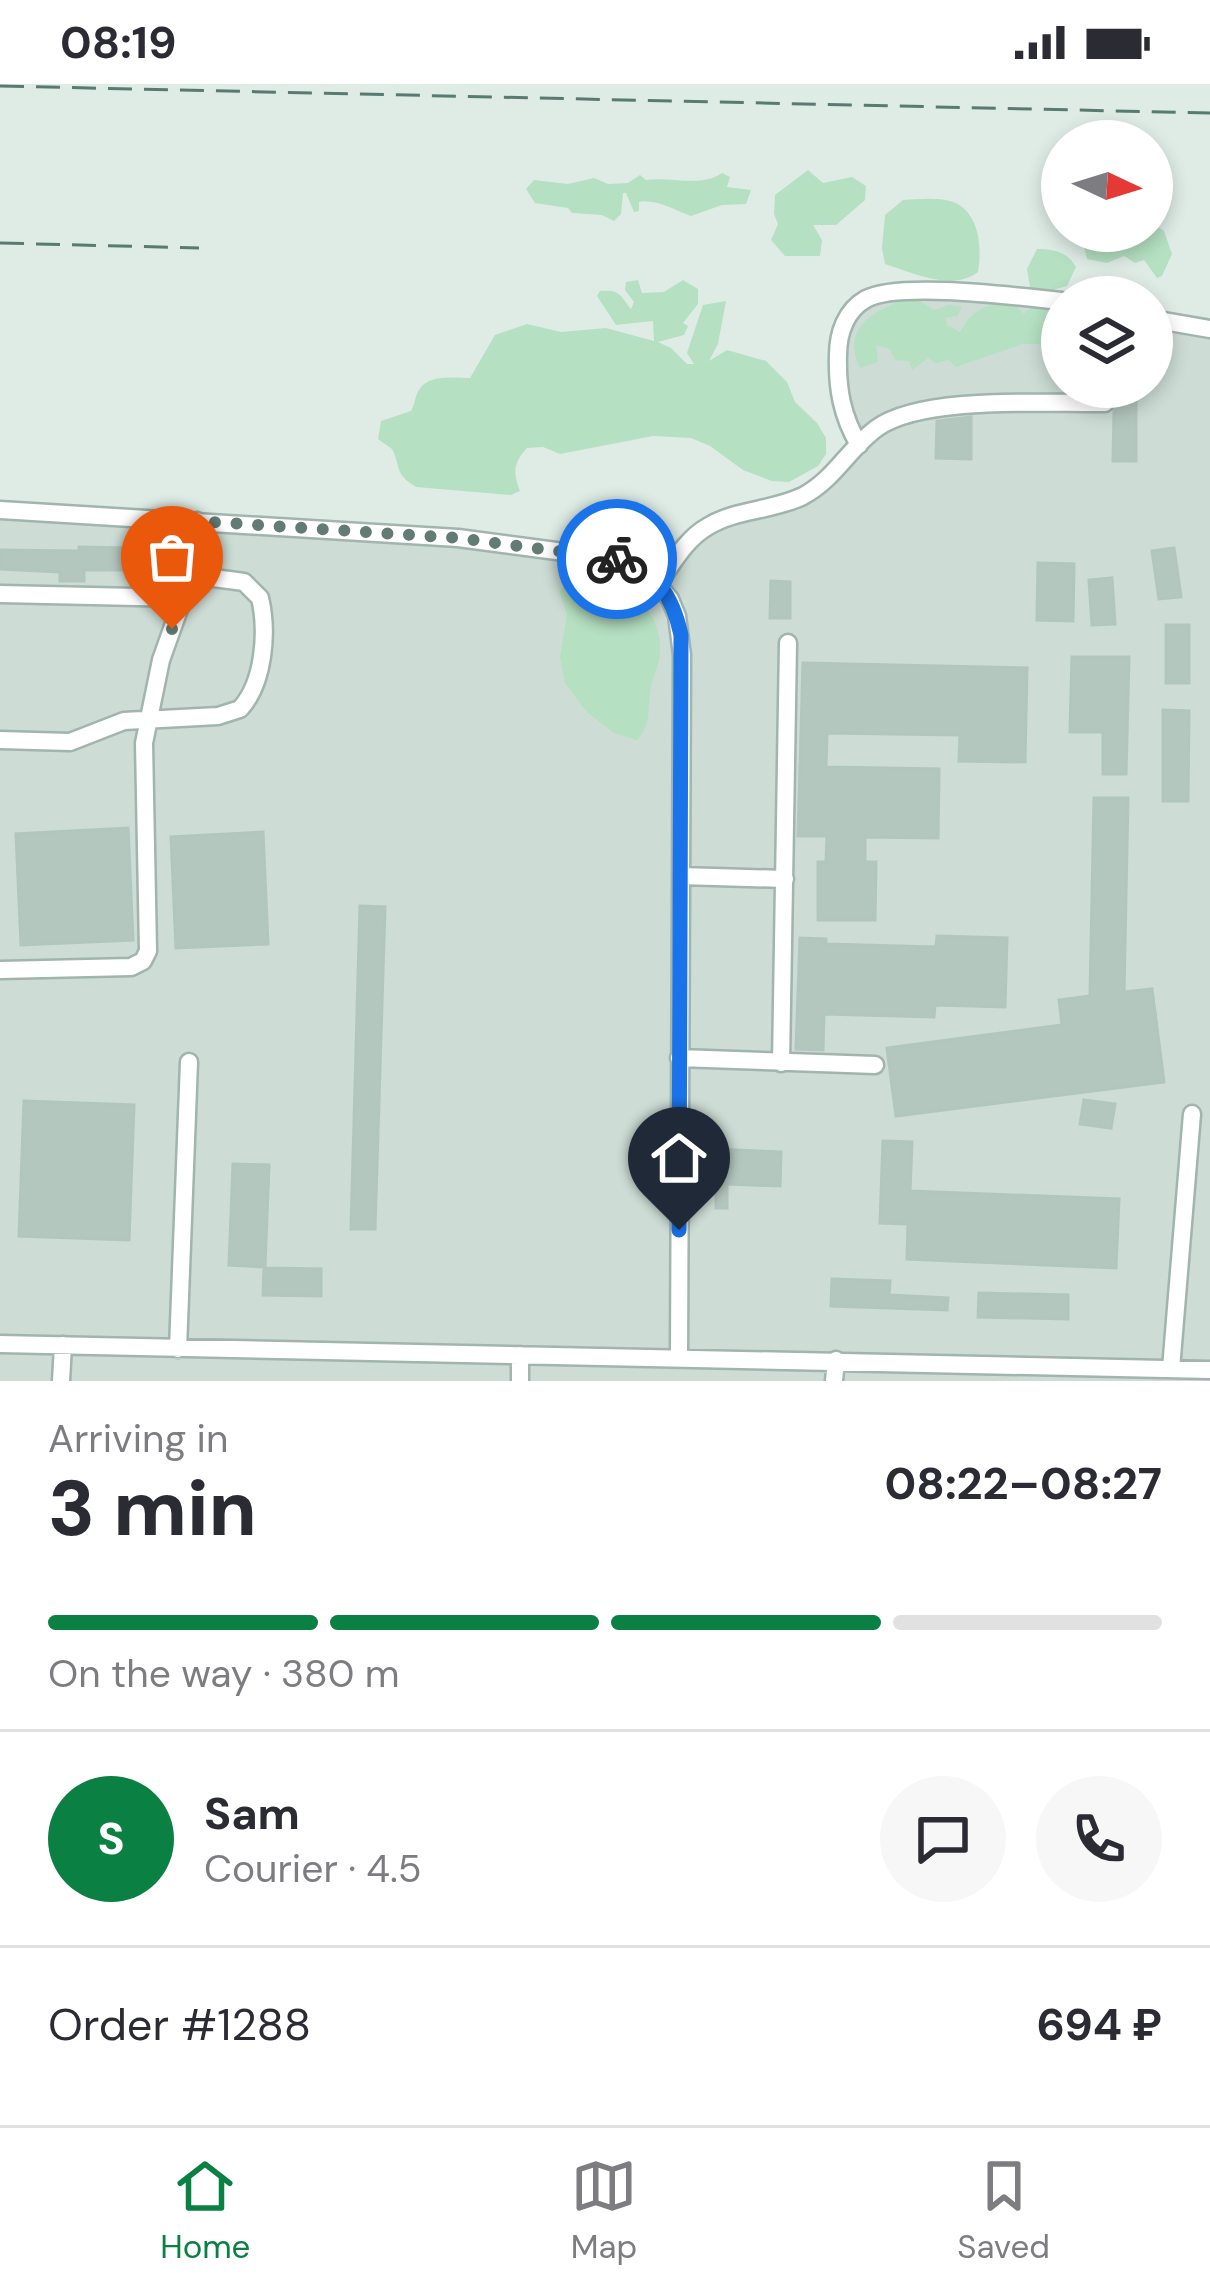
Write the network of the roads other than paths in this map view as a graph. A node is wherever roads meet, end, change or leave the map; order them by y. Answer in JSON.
{"nodes":[{"id":1,"x":1041,"y":300,"type":"edge"},
{"id":2,"x":1173,"y":323,"type":"edge"},
{"id":3,"x":1210,"y":329,"type":"edge"},
{"id":4,"x":1041,"y":406,"type":"edge"},
{"id":5,"x":859,"y":445,"type":"junction"},
{"id":6,"x":0,"y":510,"type":"edge"},
{"id":7,"x":197,"y":521,"type":"junction"},
{"id":8,"x":191,"y":575,"type":"junction"},
{"id":9,"x":658,"y":582,"type":"junction"},
{"id":10,"x":0,"y":594,"type":"edge"},
{"id":11,"x":183,"y":598,"type":"junction"},
{"id":12,"x":788,"y":643,"type":"dead end"},
{"id":13,"x":147,"y":719,"type":"junction"},
{"id":14,"x":0,"y":740,"type":"edge"},
{"id":15,"x":681,"y":876,"type":"junction"},
{"id":16,"x":785,"y":879,"type":"junction"},
{"id":17,"x":0,"y":970,"type":"edge"},
{"id":18,"x":680,"y":1058,"type":"junction"},
{"id":19,"x":189,"y":1062,"type":"dead end"},
{"id":20,"x":781,"y":1063,"type":"junction"},
{"id":21,"x":875,"y":1065,"type":"dead end"},
{"id":22,"x":1192,"y":1114,"type":"dead end"},
{"id":23,"x":0,"y":1345,"type":"edge"},
{"id":24,"x":63,"y":1346,"type":"junction"},
{"id":25,"x":178,"y":1348,"type":"junction"},
{"id":26,"x":520,"y":1355,"type":"junction"},
{"id":27,"x":643,"y":1358,"type":"junction"},
{"id":28,"x":679,"y":1358,"type":"junction"},
{"id":29,"x":836,"y":1360,"type":"junction"},
{"id":30,"x":1171,"y":1369,"type":"junction"},
{"id":31,"x":1210,"y":1370,"type":"edge"},
{"id":32,"x":61,"y":1381,"type":"edge"},
{"id":33,"x":520,"y":1381,"type":"edge"},
{"id":34,"x":643,"y":1381,"type":"edge"},
{"id":35,"x":834,"y":1381,"type":"edge"}],
"edges":[{"from":1,"to":5,"type":"street"},
{"from":2,"to":3,"type":"street"},
{"from":4,"to":5,"type":"street"},
{"from":5,"to":9,"type":"street"},
{"from":6,"to":7,"type":"street"},
{"from":7,"to":8,"type":"street"},
{"from":7,"to":9,"type":"street"},
{"from":8,"to":11,"type":"street"},
{"from":8,"to":13,"type":"street"},
{"from":9,"to":15,"type":"street"},
{"from":10,"to":11,"type":"street"},
{"from":11,"to":13,"type":"street"},
{"from":12,"to":16,"type":"street"},
{"from":13,"to":14,"type":"street"},
{"from":13,"to":17,"type":"street"},
{"from":15,"to":16,"type":"street"},
{"from":15,"to":18,"type":"street"},
{"from":16,"to":20,"type":"street"},
{"from":18,"to":20,"type":"street"},
{"from":18,"to":28,"type":"street"},
{"from":19,"to":25,"type":"street"},
{"from":20,"to":21,"type":"street"},
{"from":22,"to":30,"type":"street"},
{"from":23,"to":24,"type":"street"},
{"from":24,"to":25,"type":"street"},
{"from":24,"to":32,"type":"street"},
{"from":25,"to":26,"type":"street"},
{"from":26,"to":27,"type":"street"},
{"from":26,"to":33,"type":"street"},
{"from":27,"to":28,"type":"street"},
{"from":27,"to":34,"type":"street"},
{"from":28,"to":29,"type":"street"},
{"from":29,"to":30,"type":"street"},
{"from":29,"to":35,"type":"street"},
{"from":30,"to":31,"type":"street"}]}
